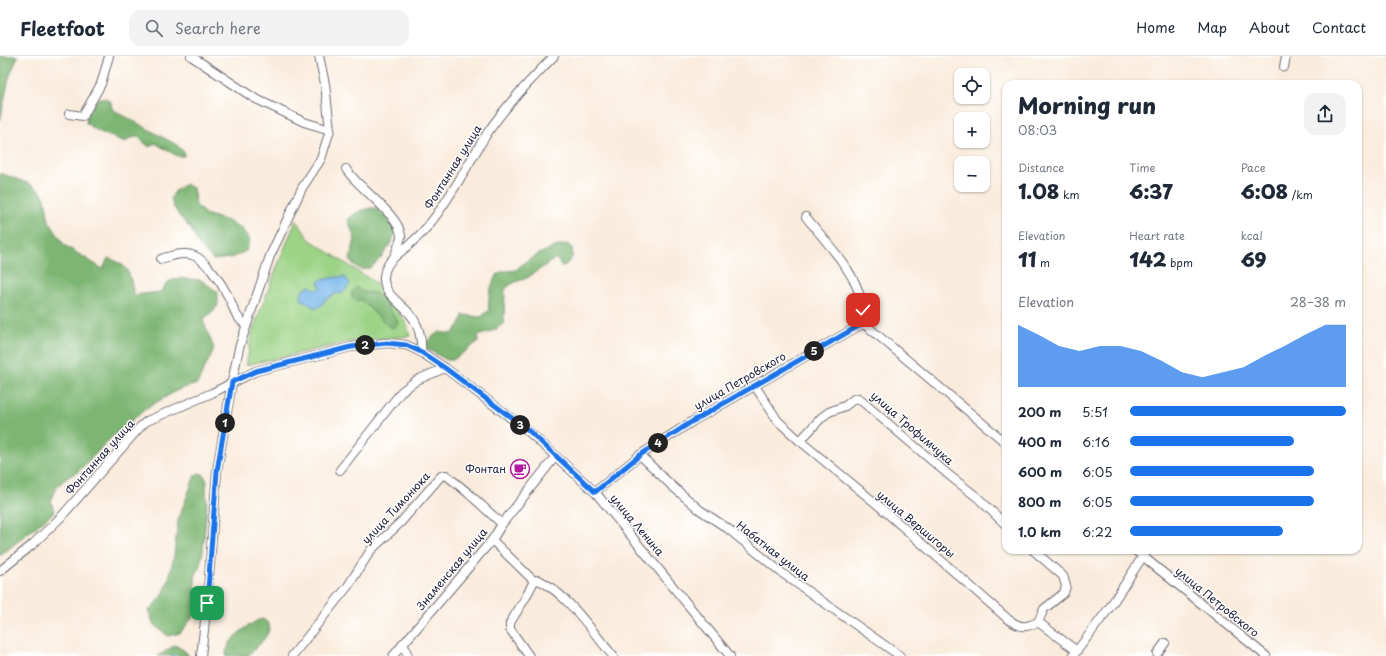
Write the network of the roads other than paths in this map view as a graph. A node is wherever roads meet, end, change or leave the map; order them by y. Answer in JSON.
{"nodes":[{"id":1,"x":109,"y":56,"type":"edge"},
{"id":2,"x":191,"y":56,"type":"edge"},
{"id":3,"x":318,"y":56,"type":"edge"},
{"id":4,"x":554,"y":56,"type":"edge"},
{"id":5,"x":1286,"y":56,"type":"edge"},
{"id":6,"x":1284,"y":67,"type":"dead end"},
{"id":7,"x":69,"y":114,"type":"dead end"},
{"id":8,"x":330,"y":130,"type":"junction"},
{"id":9,"x":346,"y":169,"type":"dead end"},
{"id":10,"x":806,"y":217,"type":"dead end"},
{"id":11,"x":401,"y":237,"type":"junction"},
{"id":12,"x":407,"y":246,"type":"junction"},
{"id":13,"x":161,"y":258,"type":"dead end"},
{"id":14,"x":393,"y":258,"type":"junction"},
{"id":15,"x":862,"y":324,"type":"junction"},
{"id":16,"x":246,"y":325,"type":"junction"},
{"id":17,"x":421,"y":352,"type":"junction"},
{"id":18,"x":445,"y":368,"type":"junction"},
{"id":19,"x":232,"y":382,"type":"junction"},
{"id":20,"x":756,"y":386,"type":"junction"},
{"id":21,"x":1002,"y":440,"type":"edge"},
{"id":22,"x":800,"y":441,"type":"junction"},
{"id":23,"x":640,"y":455,"type":"junction"},
{"id":24,"x":555,"y":457,"type":"junction"},
{"id":25,"x":340,"y":470,"type":"dead end"},
{"id":26,"x":595,"y":492,"type":"junction"},
{"id":27,"x":1002,"y":521,"type":"edge"},
{"id":28,"x":502,"y":524,"type":"junction"},
{"id":29,"x":492,"y":540,"type":"junction"},
{"id":30,"x":1038,"y":554,"type":"edge"},
{"id":31,"x":1140,"y":554,"type":"edge"},
{"id":32,"x":1143,"y":556,"type":"junction"},
{"id":33,"x":0,"y":571,"type":"edge"},
{"id":34,"x":534,"y":581,"type":"junction"},
{"id":35,"x":1038,"y":622,"type":"junction"},
{"id":36,"x":403,"y":643,"type":"junction"},
{"id":37,"x":1165,"y":643,"type":"dead end"},
{"id":38,"x":1075,"y":654,"type":"edge"},
{"id":39,"x":1158,"y":655,"type":"edge"},
{"id":40,"x":201,"y":656,"type":"edge"},
{"id":41,"x":292,"y":656,"type":"edge"},
{"id":42,"x":393,"y":656,"type":"edge"},
{"id":43,"x":408,"y":656,"type":"edge"},
{"id":44,"x":529,"y":656,"type":"edge"},
{"id":45,"x":613,"y":656,"type":"edge"},
{"id":46,"x":730,"y":656,"type":"edge"},
{"id":47,"x":900,"y":656,"type":"edge"},
{"id":48,"x":1266,"y":656,"type":"edge"}],
"edges":[{"from":1,"to":7,"type":"street"},
{"from":2,"to":8,"type":"street"},
{"from":3,"to":8,"type":"street"},
{"from":4,"to":12,"type":"street","name":"Фонтанная улица"},
{"from":5,"to":6,"type":"street"},
{"from":8,"to":16,"type":"street"},
{"from":9,"to":11,"type":"street"},
{"from":10,"to":15,"type":"street"},
{"from":11,"to":12,"type":"street"},
{"from":11,"to":14,"type":"street"},
{"from":12,"to":14,"type":"street","name":"Фонтанная улица"},
{"from":13,"to":16,"type":"street"},
{"from":14,"to":17,"type":"street","name":"Фонтанная улица"},
{"from":15,"to":20,"type":"street","name":"улица Петровского"},
{"from":15,"to":21,"type":"street"},
{"from":16,"to":19,"type":"street"},
{"from":17,"to":18,"type":"street","name":"улица Ленина"},
{"from":17,"to":19,"type":"street","name":"улица Ленина"},
{"from":18,"to":24,"type":"street","name":"улица Ленина"},
{"from":18,"to":25,"type":"street"},
{"from":19,"to":33,"type":"street","name":"Фонтанная улица"},
{"from":19,"to":40,"type":"street"},
{"from":20,"to":22,"type":"street","name":"улица Вершигоры"},
{"from":20,"to":23,"type":"street","name":"улица Петровского"},
{"from":22,"to":27,"type":"street","name":"улица Трофимчука"},
{"from":22,"to":35,"type":"street","name":"улица Вершигоры"},
{"from":23,"to":26,"type":"street","name":"улица Петровского"},
{"from":23,"to":47,"type":"street","name":"Набатная улица"},
{"from":24,"to":26,"type":"street","name":"улица Ленина"},
{"from":24,"to":28,"type":"street","name":"Знаменская улица"},
{"from":26,"to":46,"type":"street","name":"улица Ленина"},
{"from":28,"to":29,"type":"street","name":"Знаменская улица"},
{"from":28,"to":41,"type":"street","name":"улица Тимонюка"},
{"from":29,"to":34,"type":"street"},
{"from":29,"to":36,"type":"street","name":"Знаменская улица"},
{"from":30,"to":35,"type":"street"},
{"from":31,"to":32,"type":"street","name":"улица Петровского"},
{"from":32,"to":38,"type":"street"},
{"from":32,"to":48,"type":"street","name":"улица Петровского"},
{"from":34,"to":44,"type":"street"},
{"from":34,"to":45,"type":"street"},
{"from":35,"to":38,"type":"street"},
{"from":36,"to":42,"type":"street","name":"Знаменская улица"},
{"from":36,"to":43,"type":"street"},
{"from":37,"to":39,"type":"street"}]}
